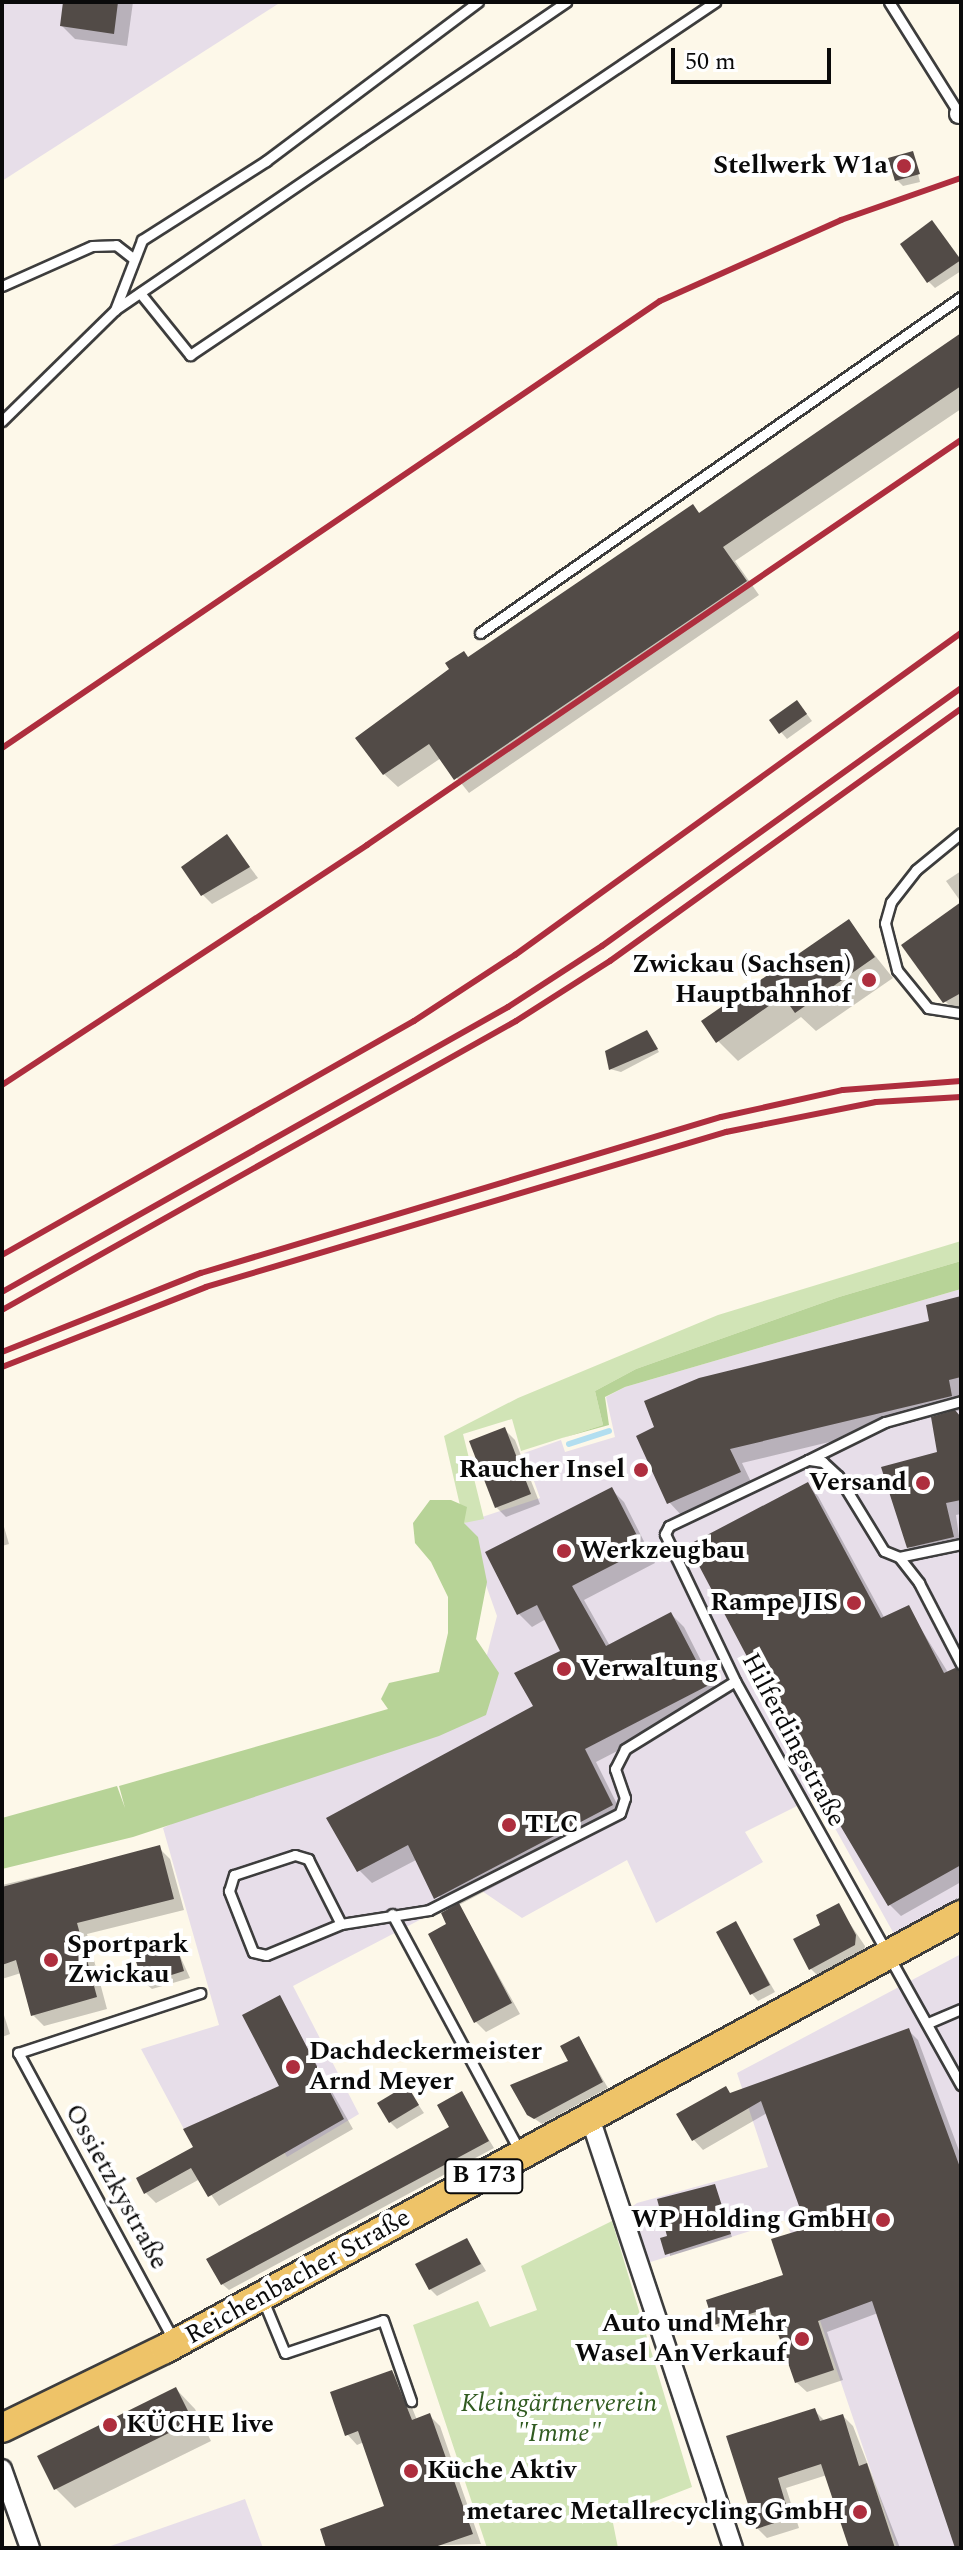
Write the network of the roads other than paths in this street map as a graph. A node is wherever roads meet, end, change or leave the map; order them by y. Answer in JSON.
{"nodes":[{"id":1,"x":478,"y":2,"type":"edge"},
{"id":2,"x":566,"y":2,"type":"edge"},
{"id":3,"x":715,"y":2,"type":"edge"},
{"id":4,"x":889,"y":2,"type":"edge"},
{"id":5,"x":960,"y":115,"type":"edge"},
{"id":6,"x":134,"y":259,"type":"junction"},
{"id":7,"x":2,"y":286,"type":"edge"},
{"id":8,"x":140,"y":293,"type":"junction"},
{"id":9,"x":961,"y":297,"type":"edge"},
{"id":10,"x":115,"y":310,"type":"junction"},
{"id":11,"x":2,"y":421,"type":"edge"},
{"id":12,"x":480,"y":633,"type":"dead end"},
{"id":13,"x":961,"y":833,"type":"edge"},
{"id":14,"x":961,"y":1013,"type":"edge"},
{"id":15,"x":961,"y":1401,"type":"edge"},
{"id":16,"x":808,"y":1460,"type":"junction"},
{"id":17,"x":961,"y":1544,"type":"edge"},
{"id":18,"x":899,"y":1557,"type":"junction"},
{"id":19,"x":961,"y":1664,"type":"edge"},
{"id":20,"x":735,"y":1681,"type":"junction"},
{"id":21,"x":392,"y":1914,"type":"junction"},
{"id":22,"x":961,"y":1915,"type":"edge"},
{"id":23,"x":341,"y":1924,"type":"junction"},
{"id":24,"x":886,"y":1956,"type":"junction"},
{"id":25,"x":200,"y":1993,"type":"dead end"},
{"id":26,"x":961,"y":2009,"type":"edge"},
{"id":27,"x":928,"y":2023,"type":"junction"},
{"id":28,"x":961,"y":2085,"type":"edge"},
{"id":29,"x":590,"y":2118,"type":"junction"},
{"id":30,"x":521,"y":2155,"type":"junction"},
{"id":31,"x":261,"y":2296,"type":"junction"},
{"id":32,"x":175,"y":2344,"type":"junction"},
{"id":33,"x":411,"y":2401,"type":"dead end"},
{"id":34,"x":2,"y":2428,"type":"edge"},
{"id":35,"x":2,"y":2469,"type":"edge"},
{"id":36,"x":30,"y":2548,"type":"edge"},
{"id":37,"x":733,"y":2548,"type":"edge"}],
"edges":[{"from":1,"to":6,"type":"lane"},
{"from":2,"to":8,"type":"lane"},
{"from":3,"to":8,"type":"lane"},
{"from":4,"to":5,"type":"lane"},
{"from":6,"to":7,"type":"lane"},
{"from":6,"to":10,"type":"lane"},
{"from":8,"to":10,"type":"lane"},
{"from":9,"to":12,"type":"lane"},
{"from":10,"to":11,"type":"lane"},
{"from":13,"to":14,"type":"lane"},
{"from":15,"to":16,"type":"lane"},
{"from":16,"to":18,"type":"lane"},
{"from":16,"to":20,"type":"lane","name":"Hilferdingstraße"},
{"from":17,"to":18,"type":"lane"},
{"from":18,"to":19,"type":"lane"},
{"from":20,"to":21,"type":"lane"},
{"from":20,"to":24,"type":"lane","name":"Hilferdingstraße"},
{"from":21,"to":23,"type":"lane"},
{"from":21,"to":30,"type":"lane"},
{"from":22,"to":24,"type":"main road","name":"Reichenbacher Straße","number":"B 173"},
{"from":23,"to":23,"type":"lane"},
{"from":24,"to":27,"type":"lane","name":"Hilferdingstraße"},
{"from":24,"to":29,"type":"main road","name":"Reichenbacher Straße","number":"B 173"},
{"from":25,"to":32,"type":"lane","name":"Ossietzkystraße"},
{"from":26,"to":27,"type":"lane"},
{"from":27,"to":28,"type":"lane","name":"Hilferdingstraße"},
{"from":29,"to":30,"type":"main road","name":"Reichenbacher Straße","number":"B 173"},
{"from":29,"to":37,"type":"street"},
{"from":30,"to":31,"type":"main road","name":"Reichenbacher Straße","number":"B 173"},
{"from":31,"to":32,"type":"main road","name":"Reichenbacher Straße","number":"B 173"},
{"from":31,"to":33,"type":"lane"},
{"from":32,"to":34,"type":"main road","name":"Reichenbacher Straße","number":"B 173"},
{"from":35,"to":36,"type":"street"}]}
